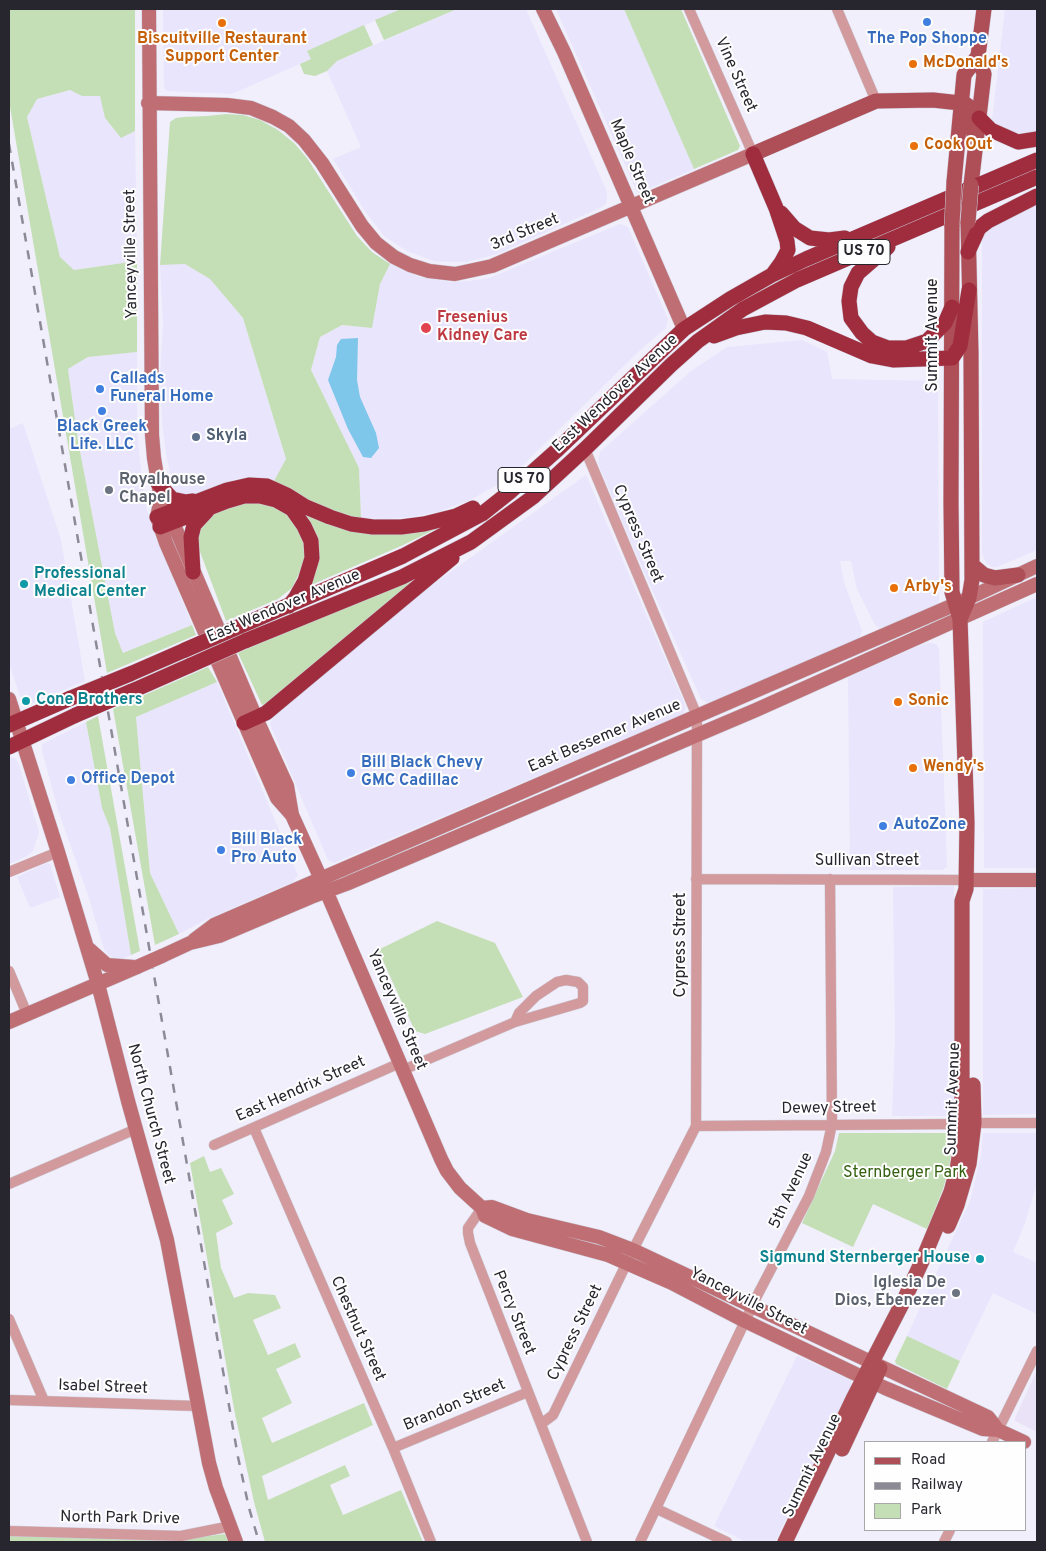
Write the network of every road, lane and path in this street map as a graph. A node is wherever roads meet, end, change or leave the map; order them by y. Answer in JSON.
{"nodes":[{"id":1,"x":148,"y":9,"type":"edge"},
{"id":2,"x":543,"y":9,"type":"edge"},
{"id":3,"x":689,"y":9,"type":"edge"},
{"id":4,"x":837,"y":9,"type":"edge"},
{"id":5,"x":984,"y":9,"type":"edge"},
{"id":6,"x":978,"y":56,"type":"junction"},
{"id":7,"x":876,"y":100,"type":"junction"},
{"id":8,"x":148,"y":103,"type":"junction"},
{"id":9,"x":960,"y":103,"type":"junction"},
{"id":10,"x":979,"y":118,"type":"junction"},
{"id":11,"x":1037,"y":139,"type":"edge"},
{"id":12,"x":975,"y":143,"type":"junction"},
{"id":13,"x":753,"y":154,"type":"junction"},
{"id":14,"x":1037,"y":160,"type":"edge"},
{"id":15,"x":1037,"y":178,"type":"edge"},
{"id":16,"x":1037,"y":196,"type":"edge"},
{"id":17,"x":631,"y":207,"type":"junction"},
{"id":18,"x":776,"y":208,"type":"junction"},
{"id":19,"x":909,"y":232,"type":"junction"},
{"id":20,"x":860,"y":236,"type":"junction"},
{"id":21,"x":968,"y":252,"type":"junction"},
{"id":22,"x":772,"y":275,"type":"junction"},
{"id":23,"x":969,"y":290,"type":"junction"},
{"id":24,"x":952,"y":307,"type":"junction"},
{"id":25,"x":684,"y":329,"type":"junction"},
{"id":26,"x":698,"y":341,"type":"junction"},
{"id":27,"x":952,"y":358,"type":"junction"},
{"id":28,"x":671,"y":365,"type":"junction"},
{"id":29,"x":585,"y":449,"type":"junction"},
{"id":30,"x":158,"y":483,"type":"junction"},
{"id":31,"x":511,"y":491,"type":"junction"},
{"id":32,"x":205,"y":504,"type":"junction"},
{"id":33,"x":165,"y":520,"type":"junction"},
{"id":34,"x":471,"y":542,"type":"junction"},
{"id":35,"x":972,"y":565,"type":"junction"},
{"id":36,"x":1037,"y":566,"type":"edge"},
{"id":37,"x":193,"y":572,"type":"junction"},
{"id":38,"x":1018,"y":575,"type":"junction"},
{"id":39,"x":1037,"y":584,"type":"edge"},
{"id":40,"x":962,"y":601,"type":"junction"},
{"id":41,"x":288,"y":607,"type":"junction"},
{"id":42,"x":960,"y":618,"type":"junction"},
{"id":43,"x":766,"y":686,"type":"junction"},
{"id":44,"x":9,"y":700,"type":"edge"},
{"id":45,"x":756,"y":710,"type":"junction"},
{"id":46,"x":697,"y":716,"type":"junction"},
{"id":47,"x":250,"y":720,"type":"junction"},
{"id":48,"x":13,"y":724,"type":"edge"},
{"id":49,"x":696,"y":735,"type":"junction"},
{"id":50,"x":16,"y":744,"type":"edge"},
{"id":51,"x":58,"y":852,"type":"junction"},
{"id":52,"x":9,"y":872,"type":"edge"},
{"id":53,"x":696,"y":879,"type":"junction"},
{"id":54,"x":830,"y":879,"type":"junction"},
{"id":55,"x":1037,"y":880,"type":"edge"},
{"id":56,"x":324,"y":885,"type":"junction"},
{"id":57,"x":966,"y":885,"type":"junction"},
{"id":58,"x":87,"y":948,"type":"junction"},
{"id":59,"x":137,"y":967,"type":"junction"},
{"id":60,"x":9,"y":971,"type":"edge"},
{"id":61,"x":98,"y":984,"type":"junction"},
{"id":62,"x":27,"y":1014,"type":"junction"},
{"id":63,"x":9,"y":1022,"type":"edge"},
{"id":64,"x":515,"y":1022,"type":"junction"},
{"id":65,"x":402,"y":1066,"type":"junction"},
{"id":66,"x":832,"y":1124,"type":"junction"},
{"id":67,"x":968,"y":1124,"type":"junction"},
{"id":68,"x":1037,"y":1124,"type":"edge"},
{"id":69,"x":696,"y":1126,"type":"junction"},
{"id":70,"x":254,"y":1128,"type":"junction"},
{"id":71,"x":136,"y":1130,"type":"junction"},
{"id":72,"x":214,"y":1145,"type":"dead end"},
{"id":73,"x":9,"y":1184,"type":"edge"},
{"id":74,"x":482,"y":1208,"type":"junction"},
{"id":75,"x":633,"y":1250,"type":"junction"},
{"id":76,"x":626,"y":1263,"type":"junction"},
{"id":77,"x":752,"y":1307,"type":"junction"},
{"id":78,"x":9,"y":1318,"type":"edge"},
{"id":79,"x":745,"y":1321,"type":"junction"},
{"id":80,"x":1037,"y":1351,"type":"edge"},
{"id":81,"x":876,"y":1364,"type":"junction"},
{"id":82,"x":868,"y":1380,"type":"junction"},
{"id":83,"x":528,"y":1392,"type":"junction"},
{"id":84,"x":9,"y":1400,"type":"edge"},
{"id":85,"x":44,"y":1401,"type":"junction"},
{"id":86,"x":197,"y":1406,"type":"junction"},
{"id":87,"x":541,"y":1424,"type":"junction"},
{"id":88,"x":995,"y":1436,"type":"edge"},
{"id":89,"x":1019,"y":1441,"type":"edge"},
{"id":90,"x":393,"y":1448,"type":"junction"},
{"id":91,"x":657,"y":1509,"type":"junction"},
{"id":92,"x":230,"y":1526,"type":"junction"},
{"id":93,"x":9,"y":1531,"type":"edge"},
{"id":94,"x":236,"y":1542,"type":"edge"},
{"id":95,"x":431,"y":1542,"type":"edge"},
{"id":96,"x":587,"y":1542,"type":"edge"},
{"id":97,"x":640,"y":1542,"type":"edge"},
{"id":98,"x":727,"y":1542,"type":"edge"},
{"id":99,"x":785,"y":1542,"type":"edge"},
{"id":100,"x":796,"y":1542,"type":"edge"}],
"edges":[{"from":1,"to":8,"type":"main road","name":"Yanceyville Street"},
{"from":2,"to":17,"type":"main road","name":"Maple Street"},
{"from":3,"to":13,"type":"street","name":"Vine Street"},
{"from":4,"to":7,"type":"street"},
{"from":5,"to":6,"type":"main road","name":"Summit Avenue"},
{"from":6,"to":9,"type":"main road","name":"Summit Avenue"},
{"from":6,"to":10,"type":"main road","name":"Summit Avenue"},
{"from":7,"to":9,"type":"main road","name":"3rd Street"},
{"from":7,"to":13,"type":"main road","name":"3rd Street"},
{"from":8,"to":17,"type":"main road","name":"3rd Street"},
{"from":8,"to":30,"type":"main road","name":"Yanceyville Street"},
{"from":9,"to":12,"type":"main road"},
{"from":9,"to":24,"type":"main road","name":"Summit Avenue","bridge":true},
{"from":10,"to":11,"type":"highway"},
{"from":10,"to":12,"type":"main road","name":"Summit Avenue"},
{"from":12,"to":21,"type":"main road","name":"Summit Avenue","bridge":true},
{"from":13,"to":17,"type":"main road","name":"3rd Street"},
{"from":13,"to":18,"type":"highway"},
{"from":14,"to":20,"type":"highway","name":"East Wendover Avenue","number":"US 70"},
{"from":15,"to":19,"type":"highway","name":"East Wendover Avenue","number":"US 70"},
{"from":16,"to":21,"type":"highway"},
{"from":17,"to":25,"type":"main road","name":"Maple Street"},
{"from":18,"to":20,"type":"highway"},
{"from":18,"to":22,"type":"highway"},
{"from":19,"to":24,"type":"highway"},
{"from":19,"to":26,"type":"highway","name":"East Wendover Avenue","number":"US 70"},
{"from":20,"to":22,"type":"highway","name":"East Wendover Avenue","number":"US 70"},
{"from":21,"to":23,"type":"main road","name":"Summit Avenue"},
{"from":22,"to":25,"type":"highway","name":"East Wendover Avenue","number":"US 70"},
{"from":23,"to":27,"type":"highway"},
{"from":23,"to":35,"type":"main road","name":"Summit Avenue"},
{"from":24,"to":27,"type":"main road","name":"Summit Avenue"},
{"from":25,"to":28,"type":"highway"},
{"from":25,"to":31,"type":"highway","name":"East Wendover Avenue","number":"US 70"},
{"from":26,"to":27,"type":"highway"},
{"from":26,"to":28,"type":"highway","name":"East Wendover Avenue","number":"US 70"},
{"from":27,"to":40,"type":"main road","name":"Summit Avenue"},
{"from":28,"to":29,"type":"highway","name":"East Wendover Avenue","number":"US 70"},
{"from":29,"to":34,"type":"highway","name":"East Wendover Avenue","number":"US 70"},
{"from":29,"to":46,"type":"street","name":"Cypress Street"},
{"from":30,"to":32,"type":"highway"},
{"from":30,"to":33,"type":"main road","name":"Yanceyville Street"},
{"from":31,"to":32,"type":"highway"},
{"from":31,"to":41,"type":"highway","name":"East Wendover Avenue","number":"US 70"},
{"from":32,"to":33,"type":"highway"},
{"from":32,"to":37,"type":"highway"},
{"from":32,"to":41,"type":"highway"},
{"from":33,"to":37,"type":"main road","name":"Yanceyville Street"},
{"from":33,"to":47,"type":"main road","name":"Yanceyville Street"},
{"from":34,"to":47,"type":"highway"},
{"from":34,"to":50,"type":"highway","name":"East Wendover Avenue","number":"US 70","bridge":true},
{"from":35,"to":38,"type":"main road"},
{"from":35,"to":40,"type":"main road","name":"Summit Avenue"},
{"from":36,"to":38,"type":"main road","name":"East Bessemer Avenue"},
{"from":37,"to":47,"type":"main road","name":"Yanceyville Street"},
{"from":38,"to":40,"type":"main road","name":"East Bessemer Avenue"},
{"from":39,"to":42,"type":"main road","name":"East Bessemer Avenue"},
{"from":40,"to":42,"type":"main road","name":"Summit Avenue"},
{"from":40,"to":43,"type":"main road","name":"East Bessemer Avenue"},
{"from":41,"to":48,"type":"highway","name":"East Wendover Avenue","number":"US 70","bridge":true},
{"from":42,"to":45,"type":"main road","name":"East Bessemer Avenue"},
{"from":42,"to":57,"type":"main road","name":"Summit Avenue"},
{"from":43,"to":45,"type":"main road"},
{"from":43,"to":46,"type":"main road","name":"East Bessemer Avenue"},
{"from":44,"to":48,"type":"main road","name":"North Church Street"},
{"from":45,"to":49,"type":"main road","name":"East Bessemer Avenue"},
{"from":46,"to":49,"type":"street","name":"Cypress Street"},
{"from":46,"to":56,"type":"main road","name":"East Bessemer Avenue"},
{"from":47,"to":56,"type":"main road","name":"Yanceyville Street"},
{"from":48,"to":50,"type":"main road","name":"North Church Street"},
{"from":49,"to":53,"type":"street","name":"Cypress Street"},
{"from":49,"to":56,"type":"main road","name":"East Bessemer Avenue"},
{"from":50,"to":51,"type":"main road","name":"North Church Street"},
{"from":51,"to":52,"type":"street"},
{"from":51,"to":58,"type":"main road","name":"North Church Street"},
{"from":53,"to":54,"type":"street","name":"Sullivan Street"},
{"from":53,"to":69,"type":"street","name":"Cypress Street"},
{"from":54,"to":57,"type":"street","name":"Sullivan Street"},
{"from":54,"to":66,"type":"street","name":"5th Avenue"},
{"from":55,"to":57,"type":"main road","name":"Sullivan Street"},
{"from":56,"to":59,"type":"main road","name":"East Bessemer Avenue","bridge":true},
{"from":56,"to":65,"type":"main road","name":"Yanceyville Street"},
{"from":57,"to":67,"type":"main road","name":"Summit Avenue"},
{"from":58,"to":59,"type":"main road"},
{"from":58,"to":61,"type":"main road","name":"North Church Street"},
{"from":59,"to":61,"type":"main road","name":"East Bessemer Avenue"},
{"from":60,"to":62,"type":"street"},
{"from":61,"to":62,"type":"main road","name":"East Bessemer Avenue"},
{"from":61,"to":71,"type":"main road","name":"North Church Street"},
{"from":62,"to":63,"type":"main road","name":"East Bessemer Avenue"},
{"from":64,"to":64,"type":"street","name":"East Hendrix Street"},
{"from":64,"to":65,"type":"street","name":"East Hendrix Street"},
{"from":65,"to":70,"type":"street","name":"East Hendrix Street"},
{"from":65,"to":74,"type":"main road","name":"Yanceyville Street"},
{"from":66,"to":67,"type":"street","name":"Dewey Street"},
{"from":66,"to":69,"type":"street","name":"Dewey Street"},
{"from":66,"to":77,"type":"street","name":"5th Avenue"},
{"from":67,"to":68,"type":"street","name":"Dewey Street"},
{"from":67,"to":81,"type":"main road","name":"Summit Avenue"},
{"from":69,"to":75,"type":"street","name":"Cypress Street"},
{"from":70,"to":72,"type":"street","name":"East Hendrix Street"},
{"from":70,"to":90,"type":"street","name":"Chestnut Street"},
{"from":71,"to":73,"type":"street"},
{"from":71,"to":86,"type":"main road","name":"North Church Street"},
{"from":74,"to":75,"type":"main road","name":"Yanceyville Street"},
{"from":74,"to":76,"type":"main road","name":"Yanceyville Street"},
{"from":74,"to":83,"type":"street","name":"Percy Street"},
{"from":75,"to":76,"type":"street","name":"Cypress Street"},
{"from":75,"to":77,"type":"main road","name":"Yanceyville Street"},
{"from":76,"to":79,"type":"main road","name":"Yanceyville Street"},
{"from":76,"to":87,"type":"street","name":"Cypress Street"},
{"from":77,"to":79,"type":"street","name":"5th Avenue"},
{"from":77,"to":81,"type":"main road","name":"Yanceyville Street"},
{"from":78,"to":85,"type":"street"},
{"from":79,"to":82,"type":"main road","name":"Yanceyville Street"},
{"from":79,"to":91,"type":"street","name":"5th Avenue"},
{"from":80,"to":88,"type":"street"},
{"from":81,"to":82,"type":"main road","name":"Summit Avenue"},
{"from":81,"to":88,"type":"main road","name":"Yanceyville Street"},
{"from":82,"to":88,"type":"main road","name":"Yanceyville Street"},
{"from":82,"to":99,"type":"main road","name":"Summit Avenue"},
{"from":82,"to":100,"type":"main road","name":"Summit Avenue"},
{"from":83,"to":87,"type":"street","name":"Percy Street"},
{"from":83,"to":90,"type":"street","name":"Brandon Street"},
{"from":84,"to":85,"type":"street","name":"Isabel Street"},
{"from":85,"to":86,"type":"street","name":"Isabel Street"},
{"from":86,"to":92,"type":"main road","name":"North Church Street"},
{"from":87,"to":96,"type":"street","name":"Percy Street"},
{"from":88,"to":89,"type":"main road","name":"Yanceyville Street"},
{"from":90,"to":95,"type":"street","name":"Chestnut Street"},
{"from":91,"to":97,"type":"street","name":"5th Avenue"},
{"from":91,"to":98,"type":"street"},
{"from":92,"to":93,"type":"street","name":"North Park Drive"},
{"from":92,"to":94,"type":"main road","name":"North Church Street"}]}
